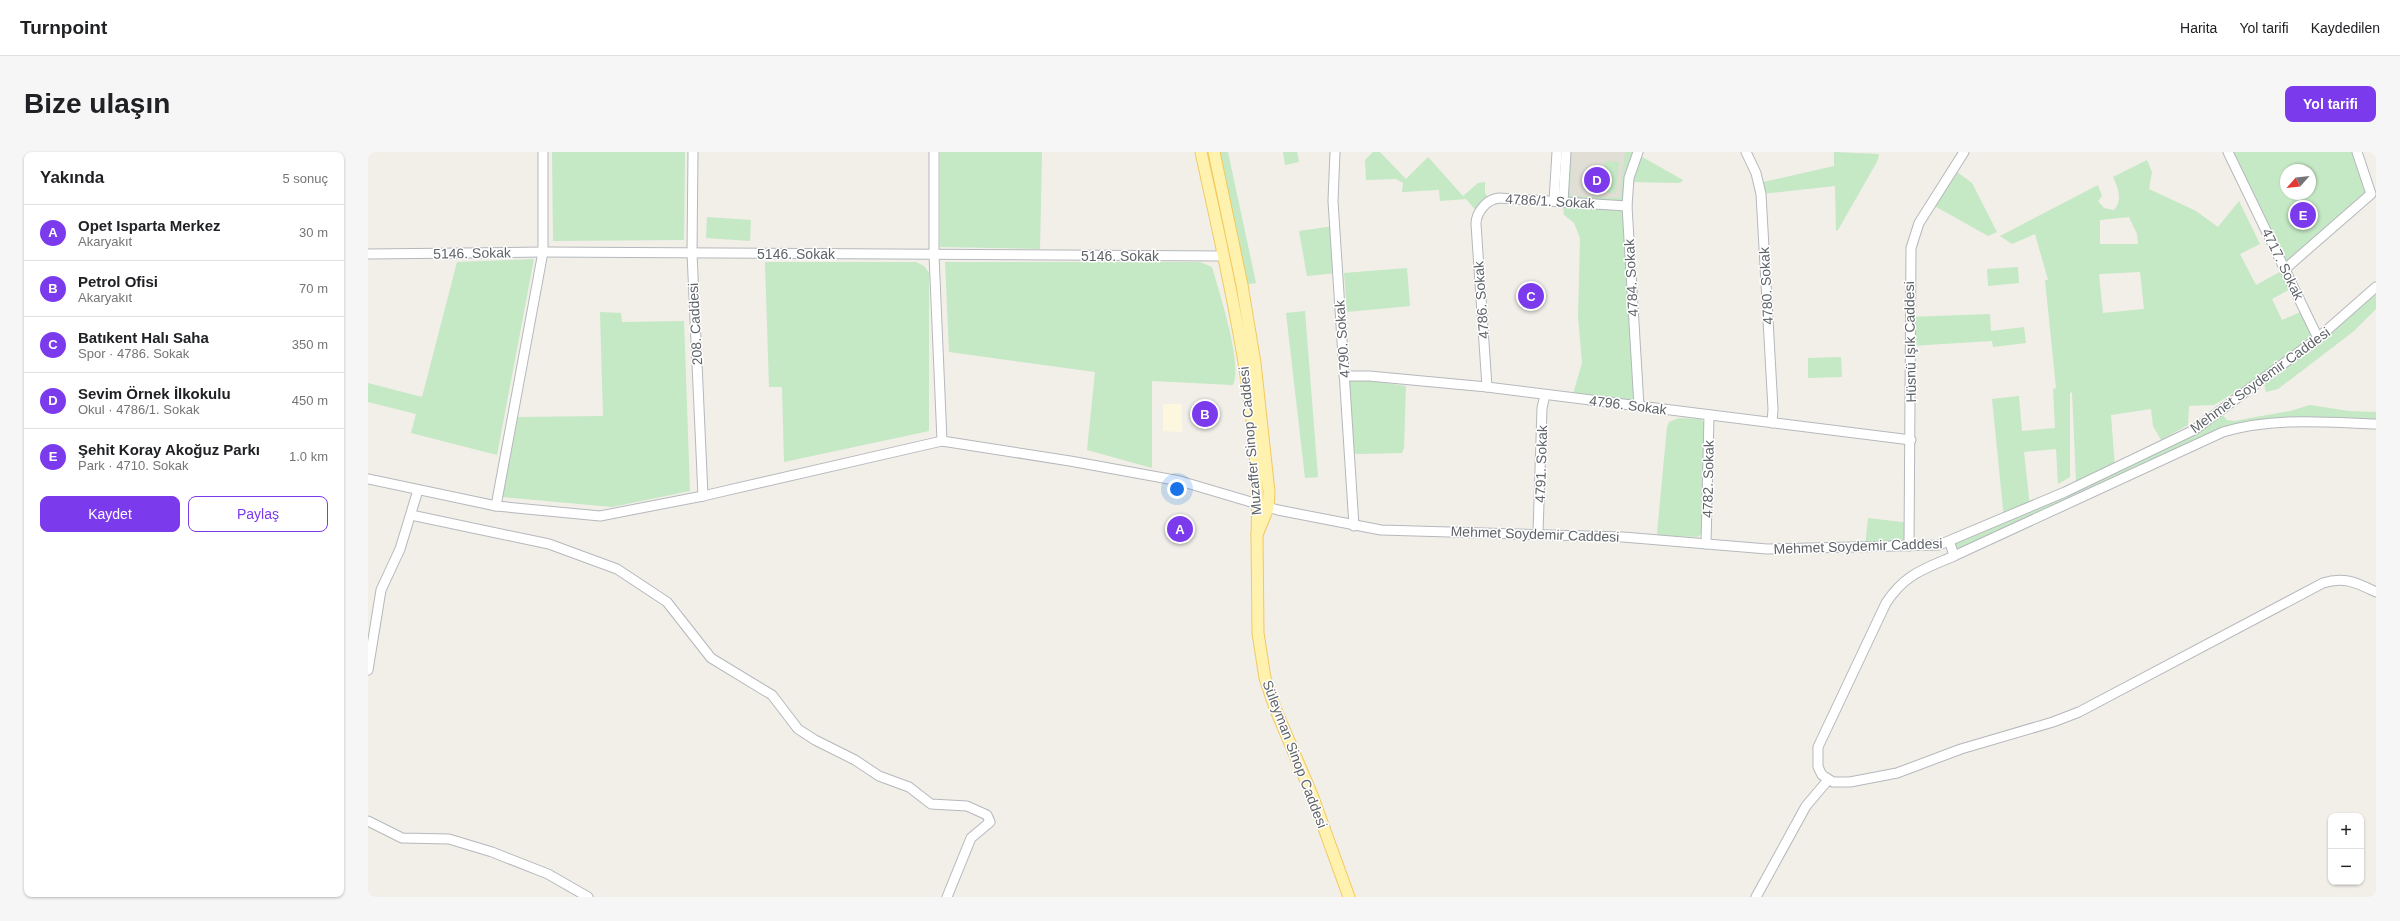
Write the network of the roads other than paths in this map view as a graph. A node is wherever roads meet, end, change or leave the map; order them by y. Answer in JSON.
{"nodes":[{"id":1,"x":543,"y":152,"type":"edge"},
{"id":2,"x":694,"y":152,"type":"edge"},
{"id":3,"x":934,"y":152,"type":"edge"},
{"id":4,"x":1201,"y":152,"type":"edge"},
{"id":5,"x":1214,"y":152,"type":"edge"},
{"id":6,"x":1335,"y":152,"type":"edge"},
{"id":7,"x":1556,"y":152,"type":"edge"},
{"id":8,"x":1566,"y":152,"type":"edge"},
{"id":9,"x":1638,"y":152,"type":"edge"},
{"id":10,"x":1746,"y":152,"type":"edge"},
{"id":11,"x":1964,"y":152,"type":"edge"},
{"id":12,"x":2228,"y":152,"type":"edge"},
{"id":13,"x":2357,"y":152,"type":"edge"},
{"id":14,"x":1554,"y":201,"type":"junction"},
{"id":15,"x":1563,"y":202,"type":"junction"},
{"id":16,"x":1627,"y":206,"type":"junction"},
{"id":17,"x":1478,"y":213,"type":"joint"},
{"id":18,"x":543,"y":252,"type":"junction"},
{"id":19,"x":692,"y":253,"type":"junction"},
{"id":20,"x":368,"y":254,"type":"edge"},
{"id":21,"x":934,"y":255,"type":"junction"},
{"id":22,"x":1223,"y":256,"type":"junction"},
{"id":23,"x":2285,"y":269,"type":"junction"},
{"id":24,"x":2376,"y":287,"type":"edge"},
{"id":25,"x":2318,"y":338,"type":"junction"},
{"id":26,"x":1344,"y":376,"type":"junction"},
{"id":27,"x":1487,"y":387,"type":"junction"},
{"id":28,"x":1545,"y":394,"type":"junction"},
{"id":29,"x":1639,"y":406,"type":"junction"},
{"id":30,"x":1709,"y":415,"type":"junction"},
{"id":31,"x":1772,"y":423,"type":"junction"},
{"id":32,"x":2376,"y":424,"type":"edge"},
{"id":33,"x":1911,"y":440,"type":"junction"},
{"id":34,"x":942,"y":441,"type":"junction"},
{"id":35,"x":368,"y":479,"type":"edge"},
{"id":36,"x":418,"y":490,"type":"junction"},
{"id":37,"x":703,"y":496,"type":"junction"},
{"id":38,"x":496,"y":506,"type":"junction"},
{"id":39,"x":1263,"y":506,"type":"junction"},
{"id":40,"x":411,"y":515,"type":"junction"},
{"id":41,"x":1354,"y":526,"type":"junction"},
{"id":42,"x":1538,"y":533,"type":"junction"},
{"id":43,"x":1257,"y":535,"type":"joint"},
{"id":44,"x":1950,"y":543,"type":"junction"},
{"id":45,"x":1706,"y":544,"type":"junction"},
{"id":46,"x":1910,"y":546,"type":"junction"},
{"id":47,"x":1954,"y":556,"type":"junction"},
{"id":48,"x":2376,"y":592,"type":"edge"},
{"id":49,"x":368,"y":670,"type":"edge"},
{"id":50,"x":1828,"y":780,"type":"junction"},
{"id":51,"x":368,"y":822,"type":"edge"},
{"id":52,"x":588,"y":897,"type":"edge"},
{"id":53,"x":947,"y":897,"type":"edge"},
{"id":54,"x":1349,"y":897,"type":"edge"},
{"id":55,"x":1756,"y":897,"type":"edge"}],
"edges":[{"from":1,"to":18,"type":"street"},
{"from":2,"to":19,"type":"street","name":"208. Caddesi"},
{"from":3,"to":21,"type":"street"},
{"from":4,"to":22,"type":"main road","name":"Muzaffer Sinop Caddesi"},
{"from":5,"to":39,"type":"main road","name":"Muzaffer Sinop Caddesi"},
{"from":6,"to":26,"type":"street","name":"4790. Sokak"},
{"from":7,"to":14,"type":"street"},
{"from":8,"to":15,"type":"street"},
{"from":9,"to":16,"type":"street","name":"4784. Sokak"},
{"from":10,"to":31,"type":"street","name":"4780. Sokak"},
{"from":11,"to":33,"type":"street","name":"Hüsnü Işık Caddesi"},
{"from":12,"to":23,"type":"street","name":"4717. Sokak"},
{"from":13,"to":23,"type":"street"},
{"from":14,"to":15,"type":"street","name":"4786/1. Sokak"},
{"from":14,"to":17,"type":"street","name":"4786/1. Sokak"},
{"from":15,"to":16,"type":"street","name":"4786/1. Sokak"},
{"from":16,"to":29,"type":"street","name":"4784. Sokak"},
{"from":17,"to":27,"type":"street","name":"4786. Sokak"},
{"from":18,"to":19,"type":"street","name":"5146. Sokak"},
{"from":18,"to":20,"type":"street","name":"5146. Sokak"},
{"from":18,"to":38,"type":"street"},
{"from":19,"to":21,"type":"street","name":"5146. Sokak"},
{"from":19,"to":37,"type":"street","name":"208. Caddesi"},
{"from":21,"to":22,"type":"street","name":"5146. Sokak"},
{"from":21,"to":34,"type":"street"},
{"from":22,"to":39,"type":"main road","name":"Muzaffer Sinop Caddesi"},
{"from":23,"to":25,"type":"street","name":"4717. Sokak"},
{"from":24,"to":25,"type":"street","name":"Mehmet Soydemir Caddesi"},
{"from":25,"to":44,"type":"street","name":"Mehmet Soydemir Caddesi"},
{"from":26,"to":27,"type":"street","name":"4796. Sokak"},
{"from":26,"to":41,"type":"street","name":"4790. Sokak"},
{"from":27,"to":28,"type":"street","name":"4796. Sokak"},
{"from":28,"to":29,"type":"street","name":"4796. Sokak"},
{"from":28,"to":42,"type":"street","name":"4791. Sokak"},
{"from":29,"to":30,"type":"street","name":"4796. Sokak"},
{"from":30,"to":31,"type":"street","name":"4796. Sokak"},
{"from":30,"to":45,"type":"street","name":"4782. Sokak"},
{"from":31,"to":33,"type":"street","name":"4796. Sokak"},
{"from":32,"to":47,"type":"street"},
{"from":33,"to":46,"type":"street","name":"Hüsnü Işık Caddesi"},
{"from":34,"to":37,"type":"street"},
{"from":34,"to":39,"type":"street","name":"Mehmet Soydemir Caddesi"},
{"from":35,"to":36,"type":"street"},
{"from":36,"to":38,"type":"street"},
{"from":36,"to":40,"type":"street"},
{"from":37,"to":38,"type":"street"},
{"from":39,"to":41,"type":"street","name":"Mehmet Soydemir Caddesi"},
{"from":39,"to":43,"type":"main road","name":"Muzaffer Sinop Caddesi"},
{"from":40,"to":49,"type":"street"},
{"from":40,"to":53,"type":"street"},
{"from":41,"to":42,"type":"street","name":"Mehmet Soydemir Caddesi"},
{"from":42,"to":45,"type":"street","name":"Mehmet Soydemir Caddesi"},
{"from":43,"to":54,"type":"main road","name":"Süleyman Sinop Caddesi"},
{"from":44,"to":46,"type":"street","name":"Mehmet Soydemir Caddesi"},
{"from":44,"to":47,"type":"street"},
{"from":45,"to":46,"type":"street","name":"Mehmet Soydemir Caddesi"},
{"from":47,"to":50,"type":"street"},
{"from":48,"to":50,"type":"street"},
{"from":50,"to":55,"type":"street"},
{"from":51,"to":52,"type":"street"}]}
